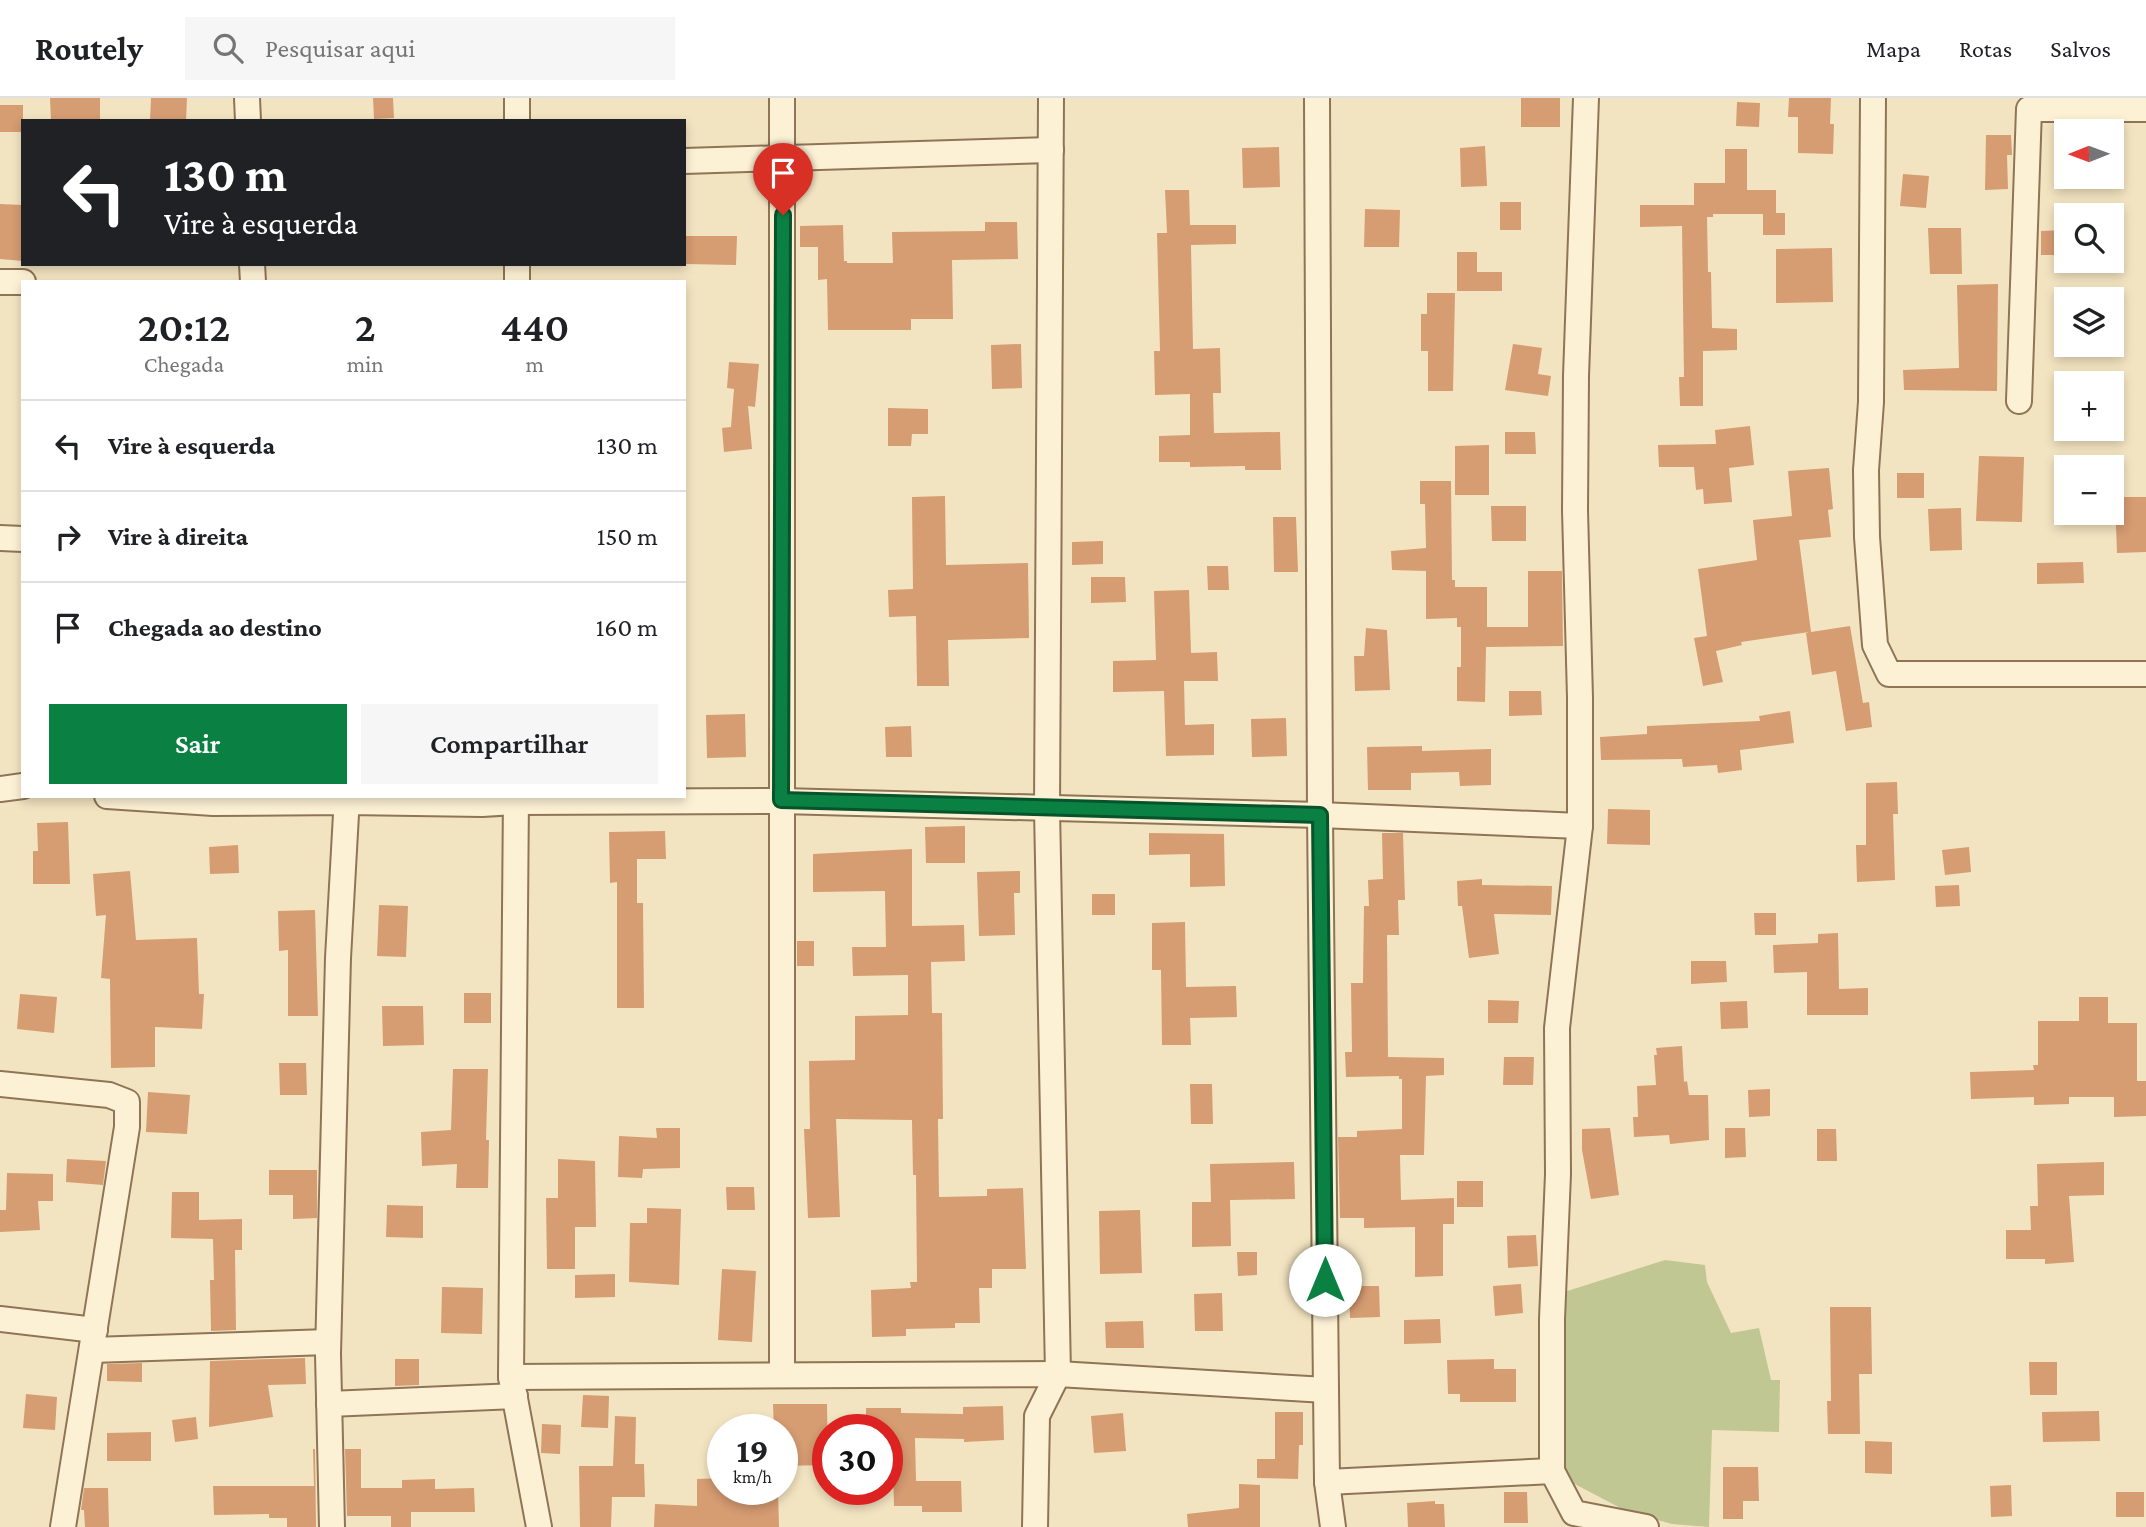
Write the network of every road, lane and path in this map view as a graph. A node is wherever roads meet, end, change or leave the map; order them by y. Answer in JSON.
{"nodes":[{"id":1,"x":247,"y":98,"type":"edge"},
{"id":2,"x":517,"y":98,"type":"edge"},
{"id":3,"x":782,"y":98,"type":"edge"},
{"id":4,"x":1051,"y":98,"type":"edge"},
{"id":5,"x":1317,"y":98,"type":"edge"},
{"id":6,"x":1586,"y":98,"type":"edge"},
{"id":7,"x":1873,"y":98,"type":"edge"},
{"id":8,"x":2146,"y":109,"type":"edge"},
{"id":9,"x":248,"y":119,"type":"edge"},
{"id":10,"x":517,"y":119,"type":"edge"},
{"id":11,"x":1051,"y":150,"type":"junction"},
{"id":12,"x":784,"y":159,"type":"junction"},
{"id":13,"x":686,"y":161,"type":"edge"},
{"id":14,"x":0,"y":282,"type":"edge"},
{"id":15,"x":21,"y":282,"type":"edge"},
{"id":16,"x":2019,"y":401,"type":"dead end"},
{"id":17,"x":0,"y":538,"type":"edge"},
{"id":18,"x":21,"y":539,"type":"edge"},
{"id":19,"x":2146,"y":674,"type":"edge"},
{"id":20,"x":21,"y":786,"type":"edge"},
{"id":21,"x":0,"y":789,"type":"edge"},
{"id":22,"x":137,"y":798,"type":"edge"},
{"id":23,"x":347,"y":799,"type":"edge"},
{"id":24,"x":516,"y":799,"type":"edge"},
{"id":25,"x":781,"y":800,"type":"junction"},
{"id":26,"x":1047,"y":809,"type":"junction"},
{"id":27,"x":1320,"y":815,"type":"junction"},
{"id":28,"x":1580,"y":826,"type":"junction"},
{"id":29,"x":0,"y":1084,"type":"edge"},
{"id":30,"x":0,"y":1319,"type":"edge"},
{"id":31,"x":94,"y":1340,"type":"junction"},
{"id":32,"x":328,"y":1342,"type":"junction"},
{"id":33,"x":1058,"y":1374,"type":"junction"},
{"id":34,"x":782,"y":1375,"type":"junction"},
{"id":35,"x":513,"y":1387,"type":"junction"},
{"id":36,"x":1326,"y":1390,"type":"junction"},
{"id":37,"x":329,"y":1404,"type":"junction"},
{"id":38,"x":1552,"y":1471,"type":"junction"},
{"id":39,"x":1328,"y":1482,"type":"junction"},
{"id":40,"x":1574,"y":1520,"type":"edge"},
{"id":41,"x":63,"y":1527,"type":"edge"},
{"id":42,"x":332,"y":1527,"type":"edge"},
{"id":43,"x":539,"y":1527,"type":"edge"},
{"id":44,"x":1035,"y":1527,"type":"edge"},
{"id":45,"x":1333,"y":1527,"type":"edge"},
{"id":46,"x":1646,"y":1527,"type":"edge"}],
"edges":[{"from":1,"to":9,"type":"street"},
{"from":2,"to":10,"type":"street"},
{"from":3,"to":12,"type":"street"},
{"from":4,"to":11,"type":"street"},
{"from":5,"to":27,"type":"street"},
{"from":6,"to":28,"type":"street"},
{"from":7,"to":19,"type":"street"},
{"from":8,"to":16,"type":"street"},
{"from":11,"to":12,"type":"street"},
{"from":11,"to":26,"type":"street"},
{"from":12,"to":13,"type":"street"},
{"from":12,"to":25,"type":"street"},
{"from":14,"to":15,"type":"street"},
{"from":17,"to":18,"type":"street"},
{"from":20,"to":21,"type":"street"},
{"from":22,"to":23,"type":"street"},
{"from":23,"to":24,"type":"street"},
{"from":23,"to":32,"type":"street"},
{"from":24,"to":25,"type":"street"},
{"from":24,"to":35,"type":"street"},
{"from":25,"to":26,"type":"street"},
{"from":25,"to":34,"type":"street"},
{"from":26,"to":27,"type":"street"},
{"from":26,"to":33,"type":"street"},
{"from":27,"to":28,"type":"street"},
{"from":27,"to":36,"type":"street"},
{"from":28,"to":38,"type":"street"},
{"from":29,"to":31,"type":"street"},
{"from":30,"to":31,"type":"street"},
{"from":31,"to":32,"type":"street"},
{"from":31,"to":41,"type":"street"},
{"from":32,"to":37,"type":"street"},
{"from":33,"to":34,"type":"street"},
{"from":33,"to":36,"type":"street"},
{"from":33,"to":44,"type":"street"},
{"from":34,"to":35,"type":"street"},
{"from":35,"to":37,"type":"street"},
{"from":35,"to":43,"type":"street"},
{"from":36,"to":39,"type":"street"},
{"from":37,"to":42,"type":"street"},
{"from":38,"to":39,"type":"street"},
{"from":38,"to":40,"type":"street"},
{"from":39,"to":45,"type":"street"},
{"from":40,"to":46,"type":"street"}]}
